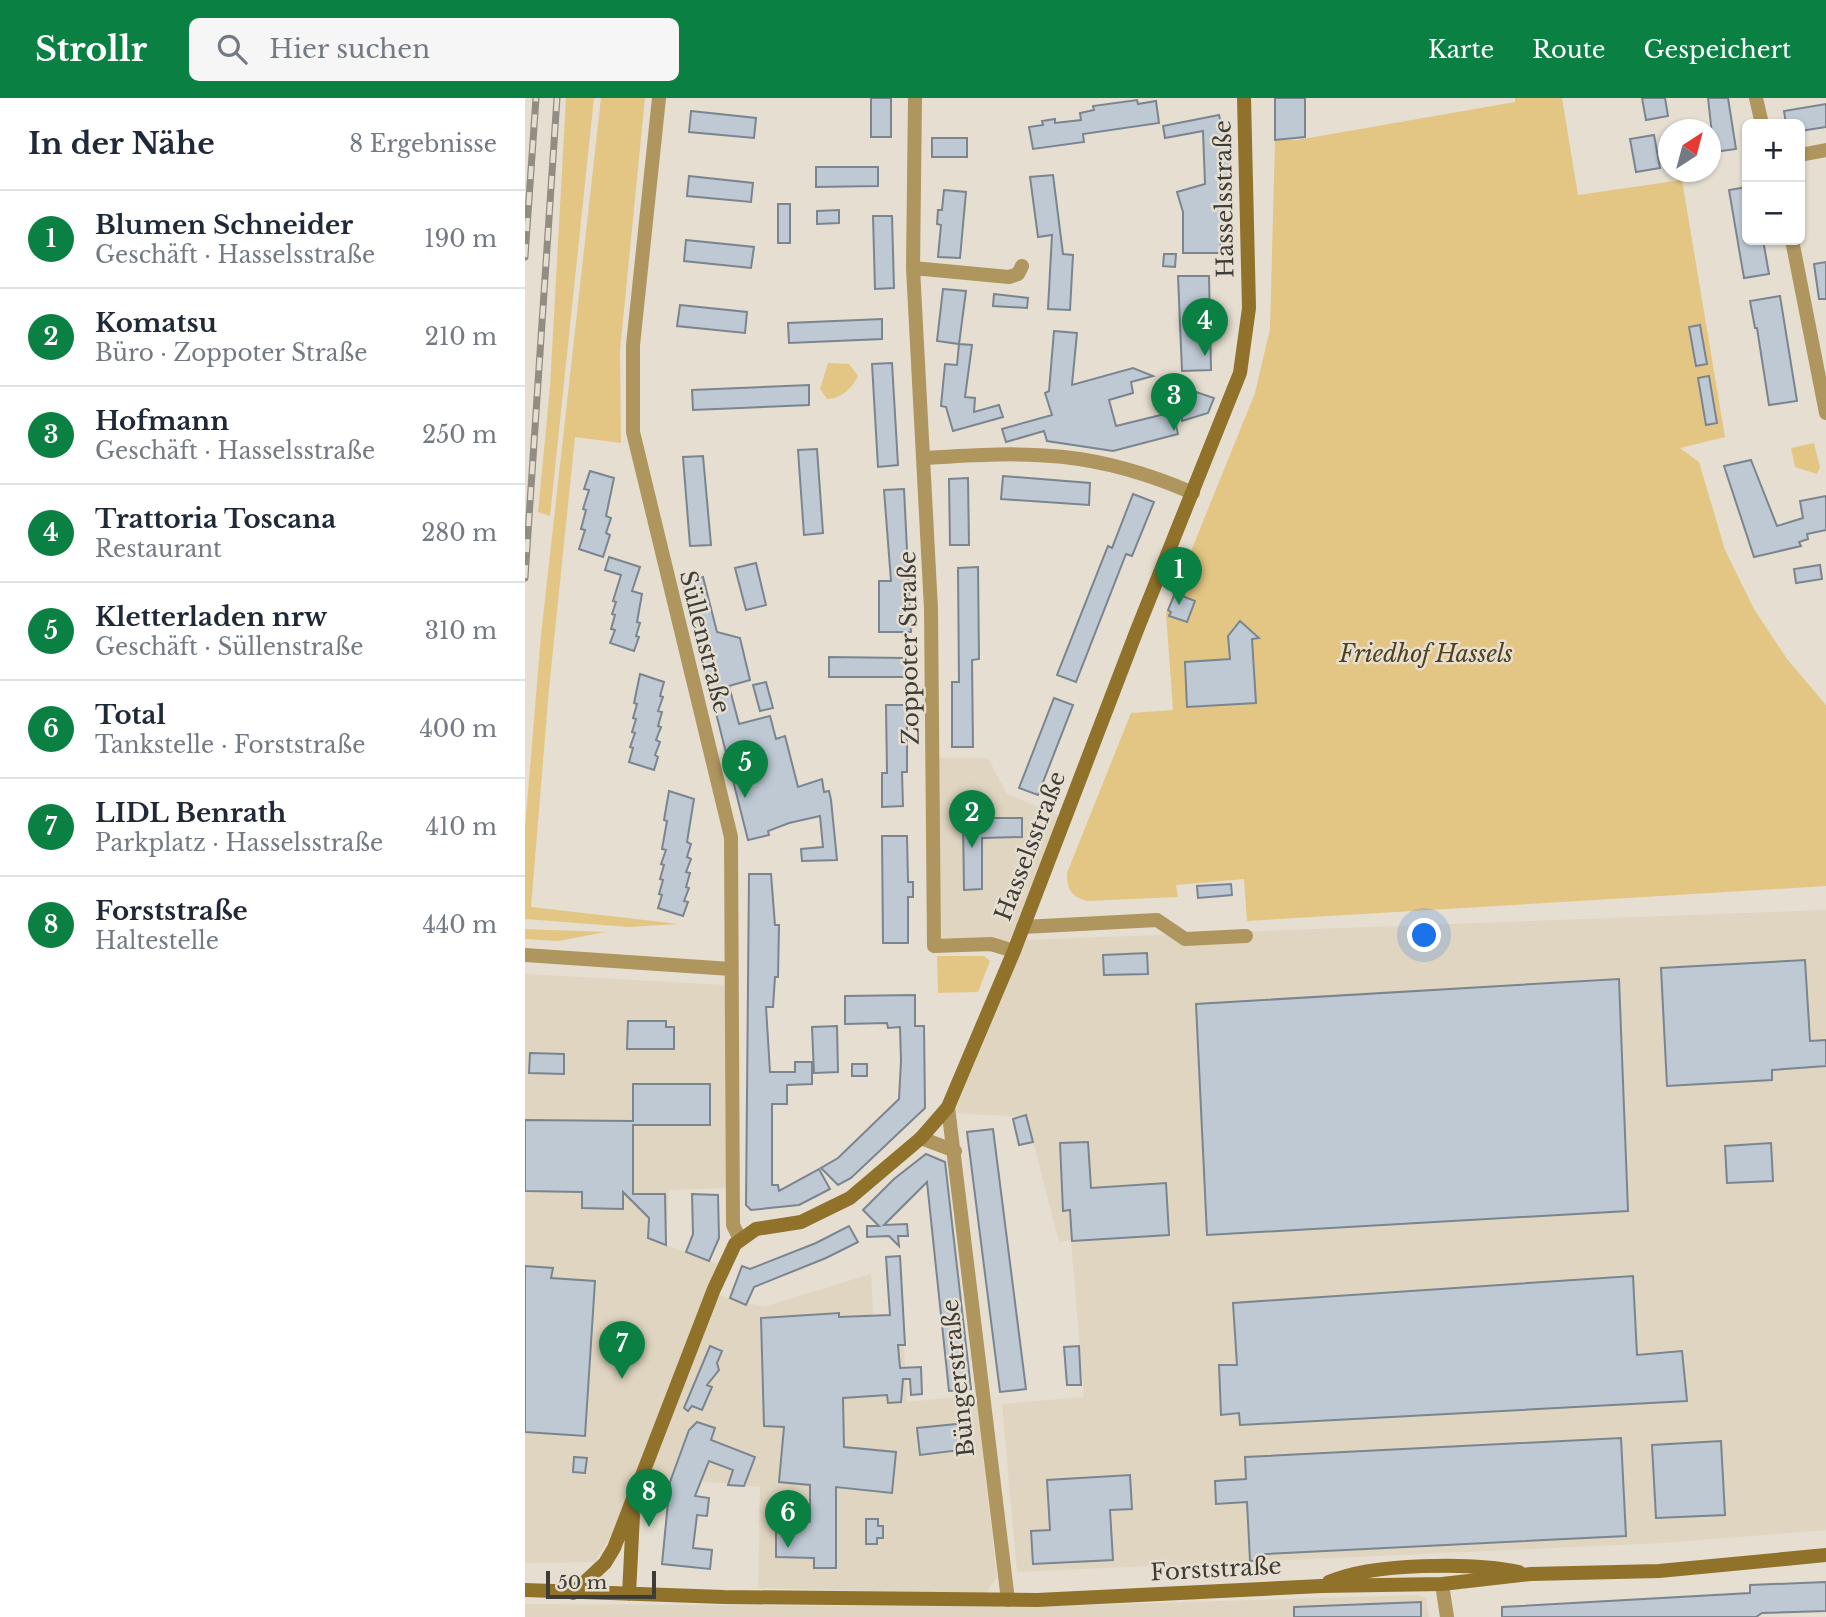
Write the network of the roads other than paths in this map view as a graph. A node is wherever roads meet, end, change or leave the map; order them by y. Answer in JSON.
{"nodes":[{"id":1,"x":659,"y":98,"type":"edge"},
{"id":2,"x":915,"y":98,"type":"edge"},
{"id":3,"x":1244,"y":98,"type":"edge"},
{"id":4,"x":1756,"y":98,"type":"edge"},
{"id":5,"x":1761,"y":119,"type":"edge"},
{"id":6,"x":1826,"y":150,"type":"edge"},
{"id":7,"x":1805,"y":154,"type":"edge"},
{"id":8,"x":1793,"y":245,"type":"edge"},
{"id":9,"x":1022,"y":266,"type":"dead end"},
{"id":10,"x":913,"y":268,"type":"junction"},
{"id":11,"x":1826,"y":413,"type":"edge"},
{"id":12,"x":926,"y":458,"type":"junction"},
{"id":13,"x":1193,"y":493,"type":"junction"},
{"id":14,"x":1023,"y":927,"type":"junction"},
{"id":15,"x":1246,"y":936,"type":"dead end"},
{"id":16,"x":1014,"y":951,"type":"junction"},
{"id":17,"x":525,"y":955,"type":"edge"},
{"id":18,"x":731,"y":969,"type":"junction"},
{"id":19,"x":948,"y":1107,"type":"junction"},
{"id":20,"x":921,"y":1138,"type":"junction"},
{"id":21,"x":955,"y":1151,"type":"junction"},
{"id":22,"x":740,"y":1239,"type":"junction"},
{"id":23,"x":639,"y":1485,"type":"junction"},
{"id":24,"x":1826,"y":1555,"type":"edge"},
{"id":25,"x":1531,"y":1574,"type":"junction"},
{"id":26,"x":1442,"y":1584,"type":"junction"},
{"id":27,"x":1321,"y":1586,"type":"junction"},
{"id":28,"x":525,"y":1590,"type":"edge"},
{"id":29,"x":573,"y":1593,"type":"junction"},
{"id":30,"x":629,"y":1594,"type":"junction"},
{"id":31,"x":1008,"y":1600,"type":"junction"},
{"id":32,"x":1447,"y":1617,"type":"edge"}],
"edges":[{"from":1,"to":18,"type":"street","name":"Süllenstraße"},
{"from":2,"to":10,"type":"street","name":"Zoppoter Straße"},
{"from":3,"to":13,"type":"street","name":"Hasselsstraße"},
{"from":4,"to":5,"type":"street"},
{"from":6,"to":7,"type":"street"},
{"from":8,"to":11,"type":"street"},
{"from":9,"to":10,"type":"street"},
{"from":10,"to":12,"type":"street","name":"Zoppoter Straße"},
{"from":12,"to":13,"type":"street"},
{"from":12,"to":16,"type":"street","name":"Zoppoter Straße"},
{"from":13,"to":14,"type":"street","name":"Hasselsstraße"},
{"from":14,"to":15,"type":"street"},
{"from":14,"to":16,"type":"street","name":"Hasselsstraße"},
{"from":16,"to":19,"type":"street","name":"Hasselsstraße"},
{"from":17,"to":18,"type":"street"},
{"from":18,"to":22,"type":"street","name":"Süllenstraße"},
{"from":19,"to":20,"type":"street","name":"Hasselsstraße"},
{"from":19,"to":21,"type":"street","name":"Büngerstraße"},
{"from":20,"to":21,"type":"street"},
{"from":20,"to":22,"type":"street","name":"Hasselsstraße"},
{"from":21,"to":31,"type":"street","name":"Büngerstraße"},
{"from":22,"to":23,"type":"street"},
{"from":23,"to":29,"type":"street"},
{"from":23,"to":30,"type":"street"},
{"from":24,"to":25,"type":"street","name":"Forststraße"},
{"from":25,"to":26,"type":"street","name":"Forststraße"},
{"from":25,"to":27,"type":"street","name":"Forststraße"},
{"from":26,"to":27,"type":"street","name":"Forststraße"},
{"from":26,"to":32,"type":"street"},
{"from":27,"to":31,"type":"street","name":"Forststraße"},
{"from":28,"to":29,"type":"street","name":"Forststraße"},
{"from":29,"to":30,"type":"street","name":"Forststraße"},
{"from":30,"to":31,"type":"street","name":"Forststraße"}]}
